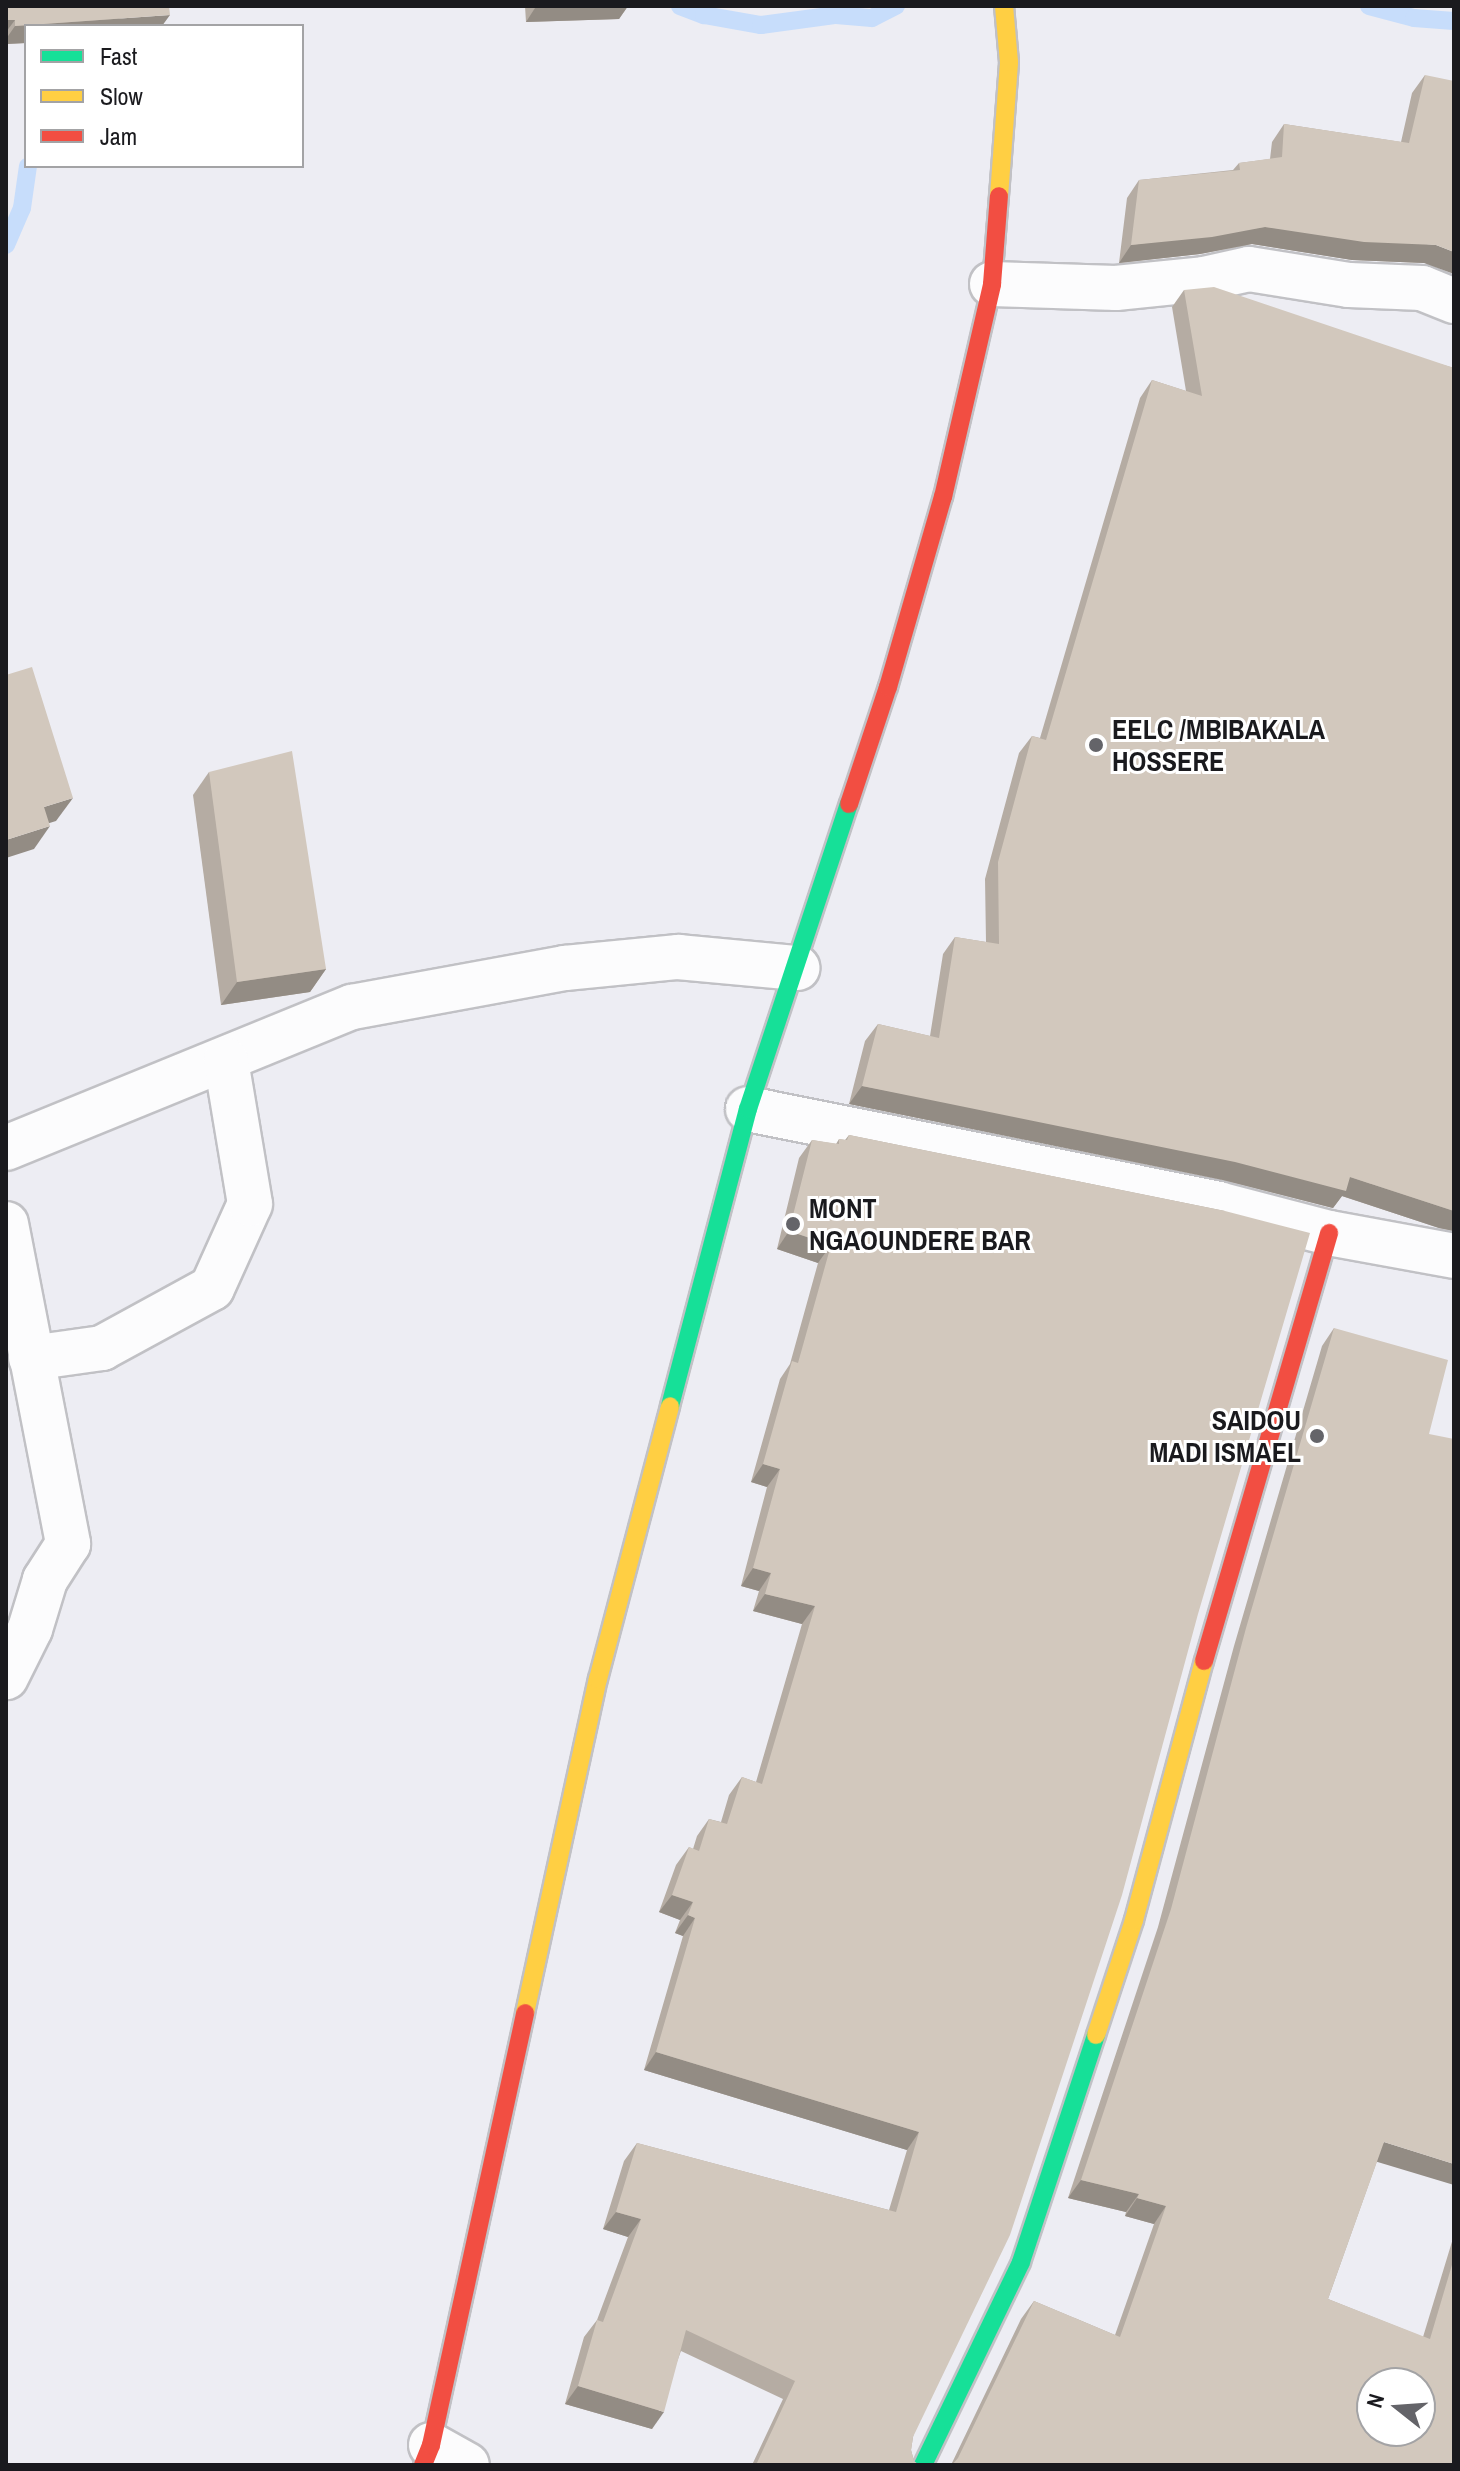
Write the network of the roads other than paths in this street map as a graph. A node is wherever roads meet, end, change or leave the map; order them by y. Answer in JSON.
{"nodes":[{"id":1,"x":1004,"y":6,"type":"edge"},
{"id":2,"x":992,"y":284,"type":"junction"},
{"id":3,"x":1454,"y":301,"type":"edge"},
{"id":4,"x":797,"y":968,"type":"junction"},
{"id":5,"x":226,"y":1060,"type":"junction"},
{"id":6,"x":748,"y":1109,"type":"junction"},
{"id":7,"x":6,"y":1148,"type":"edge"},
{"id":8,"x":6,"y":1224,"type":"edge"},
{"id":9,"x":1329,"y":1233,"type":"junction"},
{"id":10,"x":1454,"y":1256,"type":"edge"},
{"id":11,"x":31,"y":1358,"type":"junction"},
{"id":12,"x":6,"y":1677,"type":"edge"},
{"id":13,"x":440,"y":2458,"type":"edge"},
{"id":14,"x":923,"y":2465,"type":"edge"}],
"edges":[{"from":1,"to":2,"type":"street"},
{"from":2,"to":3,"type":"street"},
{"from":2,"to":4,"type":"street"},
{"from":4,"to":5,"type":"street"},
{"from":4,"to":6,"type":"street"},
{"from":5,"to":7,"type":"street"},
{"from":5,"to":11,"type":"street"},
{"from":6,"to":9,"type":"street"},
{"from":6,"to":13,"type":"street"},
{"from":8,"to":11,"type":"street"},
{"from":9,"to":10,"type":"street"},
{"from":9,"to":14,"type":"street"},
{"from":11,"to":12,"type":"street"}]}
